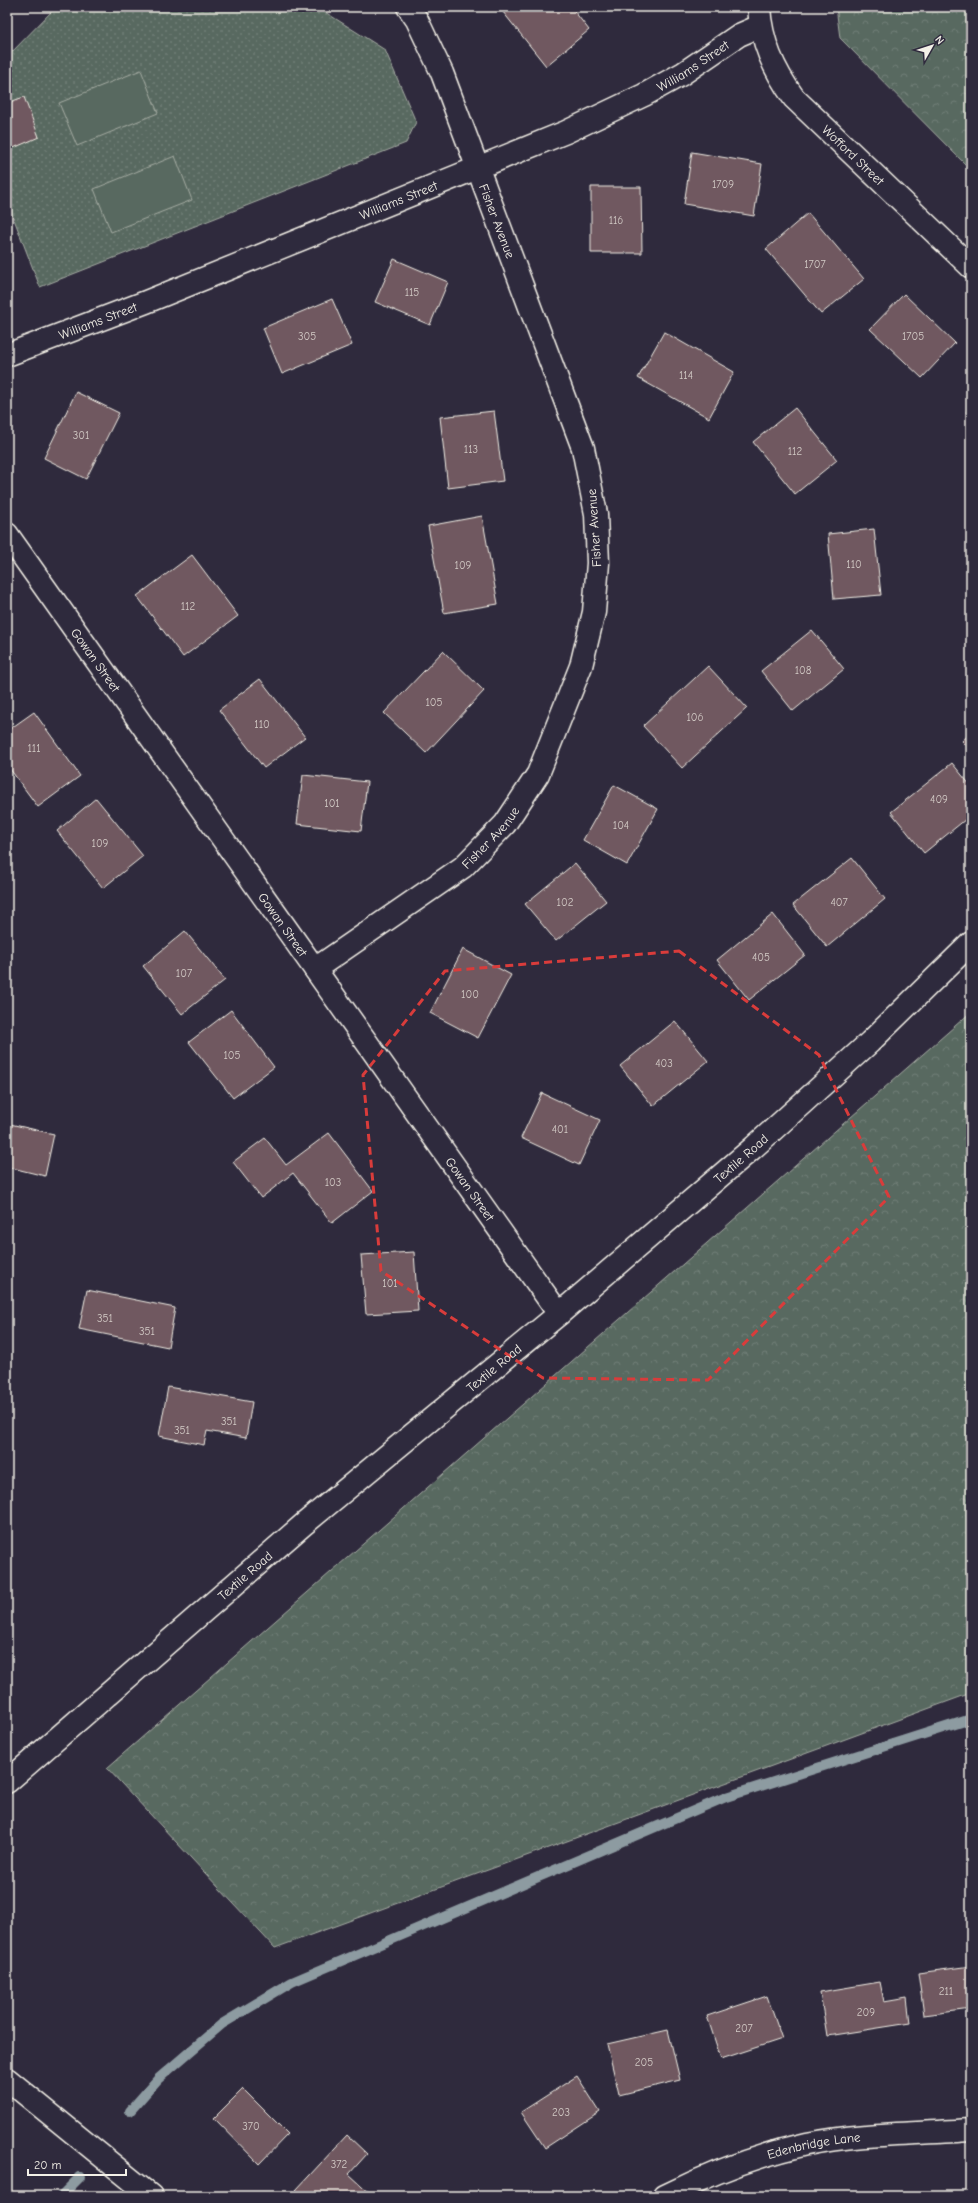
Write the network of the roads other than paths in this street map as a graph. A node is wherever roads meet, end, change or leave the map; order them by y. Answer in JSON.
{"nodes":[{"id":1,"x":408,"y":7,"type":"edge"},
{"id":2,"x":760,"y":16,"type":"edge"},
{"id":3,"x":476,"y":168,"type":"junction"},
{"id":4,"x":971,"y":267,"type":"edge"},
{"id":5,"x":7,"y":355,"type":"edge"},
{"id":6,"x":7,"y":534,"type":"edge"},
{"id":7,"x":971,"y":943,"type":"edge"},
{"id":8,"x":315,"y":969,"type":"junction"},
{"id":9,"x":559,"y":1314,"type":"junction"},
{"id":10,"x":7,"y":1782,"type":"edge"},
{"id":11,"x":7,"y":2078,"type":"edge"},
{"id":12,"x":971,"y":2130,"type":"edge"},
{"id":13,"x":151,"y":2196,"type":"edge"},
{"id":14,"x":665,"y":2196,"type":"edge"}],
"edges":[{"from":1,"to":3,"type":"street","name":"Fisher Avenue"},
{"from":2,"to":3,"type":"street","name":"Williams Street"},
{"from":2,"to":4,"type":"street","name":"Wofford Street"},
{"from":3,"to":5,"type":"street","name":"Williams Street"},
{"from":3,"to":8,"type":"street","name":"Fisher Avenue"},
{"from":6,"to":8,"type":"street","name":"Gowan Street"},
{"from":7,"to":9,"type":"street","name":"Textile Road"},
{"from":8,"to":9,"type":"street","name":"Gowan Street"},
{"from":9,"to":10,"type":"street","name":"Textile Road"},
{"from":11,"to":13,"type":"street"},
{"from":12,"to":14,"type":"street","name":"Edenbridge Lane"}]}
